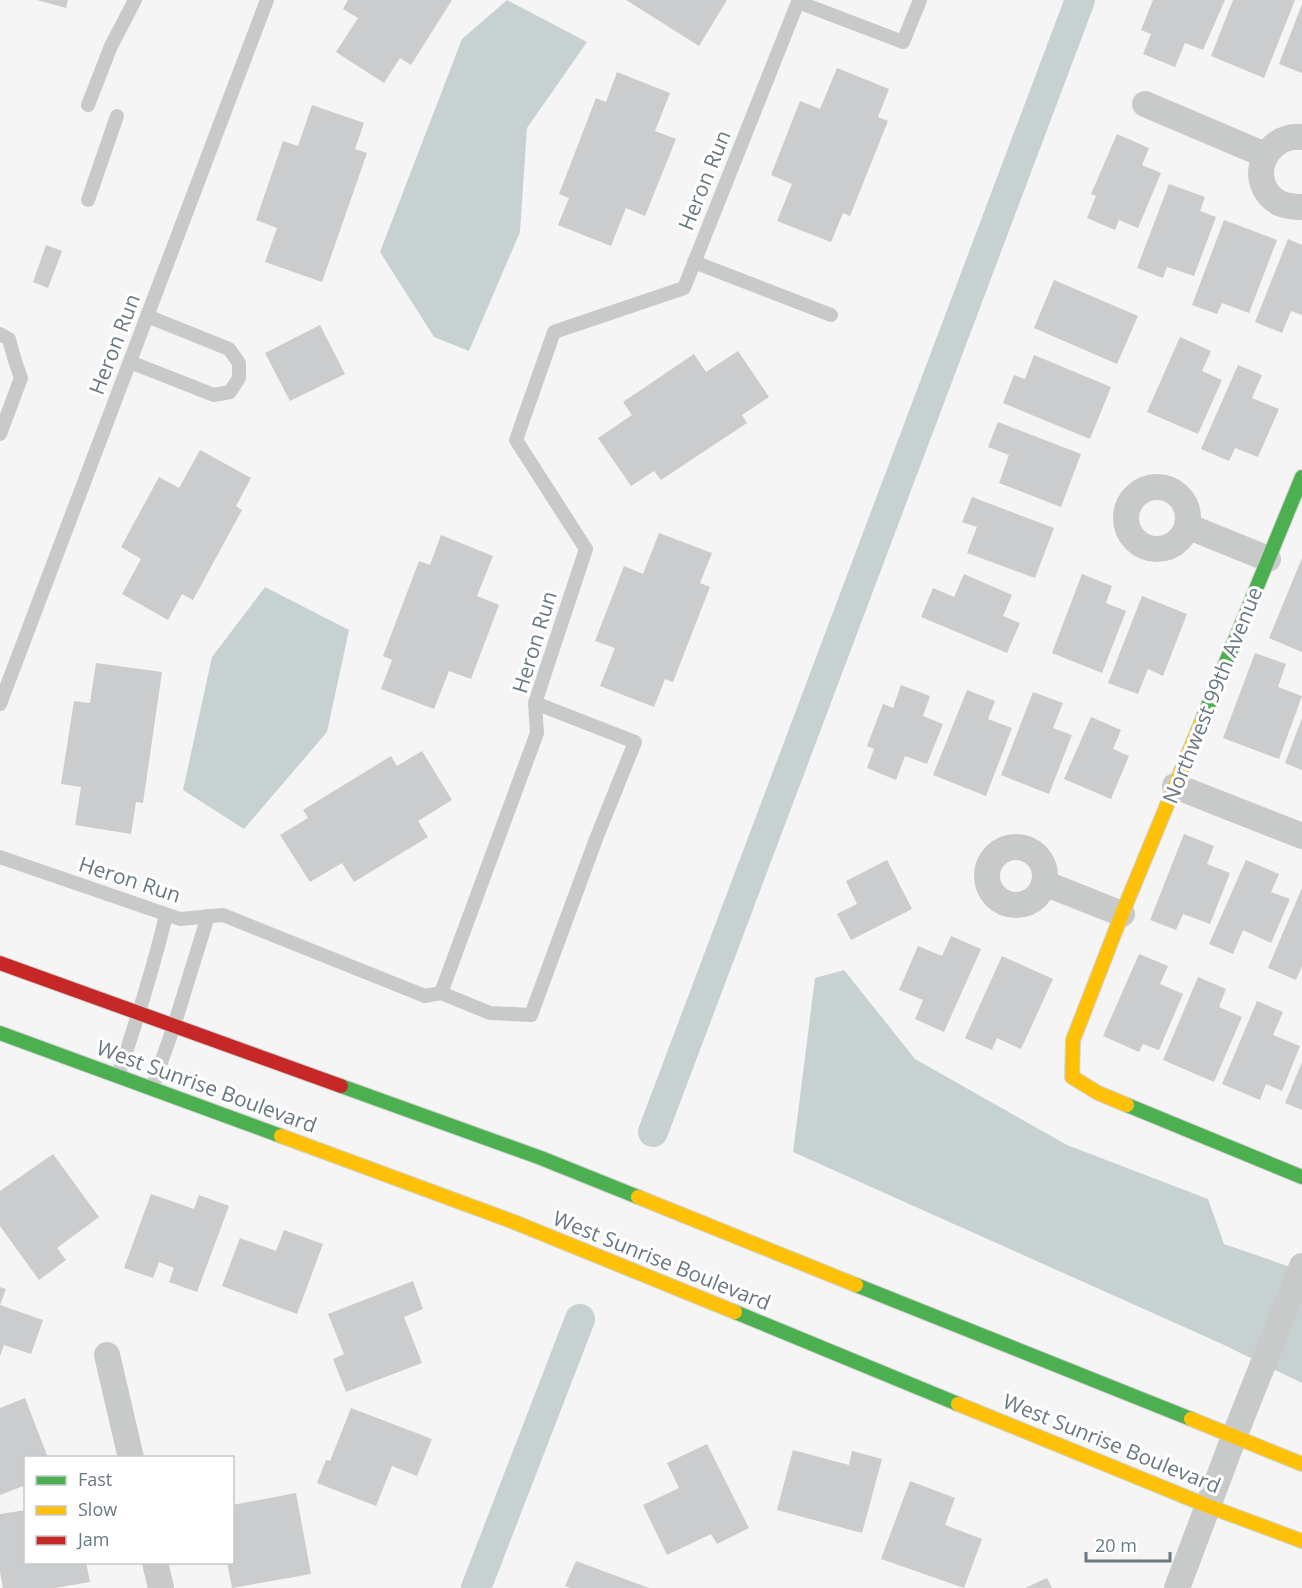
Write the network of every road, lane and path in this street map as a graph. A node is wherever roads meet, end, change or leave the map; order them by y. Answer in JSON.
{"nodes":[{"id":1,"x":134,"y":0,"type":"edge"},
{"id":2,"x":267,"y":0,"type":"edge"},
{"id":3,"x":920,"y":0,"type":"edge"},
{"id":4,"x":798,"y":1,"type":"edge"},
{"id":5,"x":1145,"y":104,"type":"dead end"},
{"id":6,"x":88,"y":105,"type":"dead end"},
{"id":7,"x":117,"y":116,"type":"dead end"},
{"id":8,"x":1302,"y":137,"type":"edge"},
{"id":9,"x":1265,"y":154,"type":"junction"},
{"id":10,"x":88,"y":200,"type":"dead end"},
{"id":11,"x":1302,"y":207,"type":"edge"},
{"id":12,"x":694,"y":262,"type":"junction"},
{"id":13,"x":831,"y":315,"type":"dead end"},
{"id":14,"x":147,"y":316,"type":"junction"},
{"id":15,"x":0,"y":334,"type":"edge"},
{"id":16,"x":130,"y":362,"type":"junction"},
{"id":17,"x":0,"y":434,"type":"edge"},
{"id":18,"x":1301,"y":481,"type":"edge"},
{"id":19,"x":1187,"y":526,"type":"dead end"},
{"id":20,"x":1268,"y":559,"type":"junction"},
{"id":21,"x":535,"y":703,"type":"junction"},
{"id":22,"x":0,"y":704,"type":"edge"},
{"id":23,"x":1175,"y":786,"type":"junction"},
{"id":24,"x":1302,"y":836,"type":"edge"},
{"id":25,"x":0,"y":857,"type":"edge"},
{"id":26,"x":1044,"y":883,"type":"dead end"},
{"id":27,"x":1122,"y":914,"type":"junction"},
{"id":28,"x":166,"y":915,"type":"junction"},
{"id":29,"x":208,"y":916,"type":"junction"},
{"id":30,"x":0,"y":963,"type":"edge"},
{"id":31,"x":441,"y":993,"type":"junction"},
{"id":32,"x":140,"y":1013,"type":"junction"},
{"id":33,"x":174,"y":1026,"type":"junction"},
{"id":34,"x":0,"y":1033,"type":"edge"},
{"id":35,"x":118,"y":1076,"type":"junction"},
{"id":36,"x":152,"y":1088,"type":"junction"},
{"id":37,"x":1302,"y":1177,"type":"edge"},
{"id":38,"x":1302,"y":1266,"type":"edge"},
{"id":39,"x":107,"y":1355,"type":"dead end"},
{"id":40,"x":1234,"y":1437,"type":"junction"},
{"id":41,"x":131,"y":1456,"type":"edge"},
{"id":42,"x":1302,"y":1464,"type":"edge"},
{"id":43,"x":1208,"y":1506,"type":"junction"},
{"id":44,"x":1302,"y":1541,"type":"edge"},
{"id":45,"x":155,"y":1564,"type":"edge"},
{"id":46,"x":161,"y":1588,"type":"edge"},
{"id":47,"x":1178,"y":1588,"type":"edge"}],
"edges":[{"from":1,"to":6,"type":"lane"},
{"from":2,"to":14,"type":"lane","name":"Heron Run"},
{"from":3,"to":4,"type":"lane"},
{"from":4,"to":12,"type":"lane","name":"Heron Run"},
{"from":5,"to":9,"type":"street"},
{"from":7,"to":10,"type":"lane"},
{"from":8,"to":9,"type":"street"},
{"from":9,"to":11,"type":"street"},
{"from":12,"to":13,"type":"lane"},
{"from":12,"to":21,"type":"lane","name":"Heron Run"},
{"from":14,"to":16,"type":"lane","name":"Heron Run"},
{"from":14,"to":16,"type":"lane"},
{"from":15,"to":17,"type":"lane"},
{"from":16,"to":22,"type":"lane","name":"Heron Run"},
{"from":18,"to":20,"type":"main road","name":"Northwest 99th Avenue"},
{"from":19,"to":20,"type":"street"},
{"from":20,"to":23,"type":"main road","name":"Northwest 99th Avenue"},
{"from":21,"to":31,"type":"lane","name":"Heron Run"},
{"from":21,"to":31,"type":"lane"},
{"from":23,"to":24,"type":"street"},
{"from":23,"to":27,"type":"main road","name":"Northwest 99th Avenue"},
{"from":25,"to":28,"type":"lane","name":"Heron Run"},
{"from":26,"to":27,"type":"street"},
{"from":27,"to":37,"type":"main road","name":"Northwest 99th Avenue"},
{"from":28,"to":29,"type":"lane","name":"Heron Run"},
{"from":28,"to":32,"type":"lane"},
{"from":29,"to":31,"type":"lane","name":"Heron Run"},
{"from":29,"to":33,"type":"lane"},
{"from":30,"to":32,"type":"main road"},
{"from":32,"to":33,"type":"main road"},
{"from":32,"to":35,"type":"lane"},
{"from":33,"to":36,"type":"lane"},
{"from":33,"to":40,"type":"main road"},
{"from":34,"to":35,"type":"main road","name":"West Sunrise Boulevard"},
{"from":35,"to":36,"type":"main road","name":"West Sunrise Boulevard"},
{"from":36,"to":43,"type":"main road","name":"West Sunrise Boulevard"},
{"from":38,"to":40,"type":"street"},
{"from":39,"to":41,"type":"street"},
{"from":40,"to":42,"type":"main road"},
{"from":40,"to":43,"type":"street"},
{"from":43,"to":44,"type":"main road","name":"West Sunrise Boulevard"},
{"from":43,"to":47,"type":"street"},
{"from":45,"to":46,"type":"street"}]}
